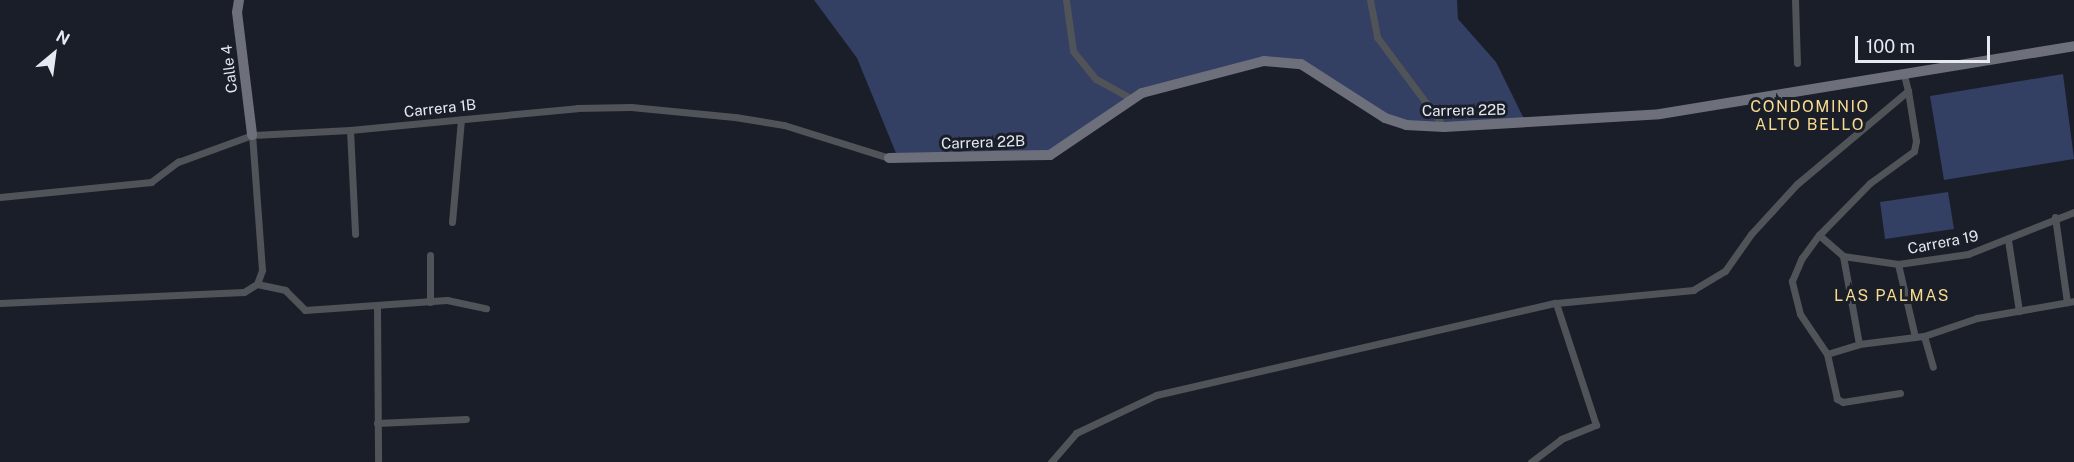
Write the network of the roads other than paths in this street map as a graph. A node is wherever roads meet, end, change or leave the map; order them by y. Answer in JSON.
{"nodes":[{"id":1,"x":239,"y":0,"type":"edge"},
{"id":2,"x":1066,"y":0,"type":"edge"},
{"id":3,"x":1370,"y":0,"type":"edge"},
{"id":4,"x":1795,"y":0,"type":"edge"},
{"id":5,"x":2074,"y":46,"type":"edge"},
{"id":6,"x":1797,"y":63,"type":"dead end"},
{"id":7,"x":1904,"y":75,"type":"junction"},
{"id":8,"x":1908,"y":90,"type":"junction"},
{"id":9,"x":1130,"y":98,"type":"junction"},
{"id":10,"x":461,"y":119,"type":"junction"},
{"id":11,"x":1444,"y":127,"type":"junction"},
{"id":12,"x":350,"y":130,"type":"junction"},
{"id":13,"x":252,"y":135,"type":"junction"},
{"id":14,"x":889,"y":158,"type":"joint"},
{"id":15,"x":0,"y":197,"type":"edge"},
{"id":16,"x":2074,"y":212,"type":"edge"},
{"id":17,"x":2055,"y":217,"type":"junction"},
{"id":18,"x":452,"y":222,"type":"dead end"},
{"id":19,"x":355,"y":234,"type":"dead end"},
{"id":20,"x":1819,"y":235,"type":"junction"},
{"id":21,"x":2008,"y":240,"type":"junction"},
{"id":22,"x":430,"y":255,"type":"dead end"},
{"id":23,"x":1843,"y":256,"type":"junction"},
{"id":24,"x":1898,"y":264,"type":"junction"},
{"id":25,"x":257,"y":284,"type":"junction"},
{"id":26,"x":2070,"y":301,"type":"edge"},
{"id":27,"x":430,"y":302,"type":"junction"},
{"id":28,"x":0,"y":303,"type":"edge"},
{"id":29,"x":1556,"y":303,"type":"junction"},
{"id":30,"x":377,"y":305,"type":"junction"},
{"id":31,"x":486,"y":308,"type":"dead end"},
{"id":32,"x":2019,"y":312,"type":"junction"},
{"id":33,"x":1924,"y":336,"type":"junction"},
{"id":34,"x":1915,"y":337,"type":"junction"},
{"id":35,"x":1858,"y":344,"type":"junction"},
{"id":36,"x":1827,"y":354,"type":"junction"},
{"id":37,"x":1933,"y":367,"type":"dead end"},
{"id":38,"x":1900,"y":393,"type":"dead end"},
{"id":39,"x":466,"y":419,"type":"dead end"},
{"id":40,"x":377,"y":423,"type":"junction"},
{"id":41,"x":378,"y":462,"type":"edge"},
{"id":42,"x":1051,"y":462,"type":"edge"},
{"id":43,"x":1531,"y":462,"type":"edge"}],
"edges":[{"from":1,"to":13,"type":"street","name":"Calle 4"},
{"from":2,"to":9,"type":"street"},
{"from":3,"to":11,"type":"street"},
{"from":4,"to":6,"type":"street"},
{"from":5,"to":7,"type":"street","name":"Carrera 22B"},
{"from":7,"to":8,"type":"street"},
{"from":7,"to":11,"type":"street","name":"Carrera 22B"},
{"from":8,"to":20,"type":"street"},
{"from":8,"to":29,"type":"street"},
{"from":9,"to":11,"type":"street","name":"Carrera 22B"},
{"from":9,"to":14,"type":"street","name":"Carrera 22B"},
{"from":10,"to":12,"type":"street","name":"Carrera 1B"},
{"from":10,"to":14,"type":"street","name":"Carrera 1B"},
{"from":10,"to":18,"type":"street"},
{"from":12,"to":13,"type":"street","name":"Carrera 1B"},
{"from":12,"to":19,"type":"street"},
{"from":13,"to":15,"type":"street","name":"Carrera 1B"},
{"from":13,"to":25,"type":"street"},
{"from":16,"to":17,"type":"street","name":"Carrera 19"},
{"from":17,"to":21,"type":"street","name":"Carrera 19"},
{"from":17,"to":26,"type":"street"},
{"from":20,"to":23,"type":"street"},
{"from":20,"to":36,"type":"street"},
{"from":21,"to":24,"type":"street","name":"Carrera 19"},
{"from":21,"to":32,"type":"street"},
{"from":22,"to":27,"type":"street"},
{"from":23,"to":24,"type":"street","name":"Carrera 19"},
{"from":23,"to":35,"type":"street"},
{"from":24,"to":34,"type":"street"},
{"from":25,"to":28,"type":"street"},
{"from":25,"to":30,"type":"street"},
{"from":26,"to":32,"type":"street"},
{"from":27,"to":30,"type":"street"},
{"from":27,"to":31,"type":"street"},
{"from":29,"to":42,"type":"street"},
{"from":29,"to":43,"type":"street"},
{"from":30,"to":40,"type":"street"},
{"from":32,"to":33,"type":"street"},
{"from":33,"to":34,"type":"street"},
{"from":33,"to":37,"type":"street"},
{"from":34,"to":35,"type":"street"},
{"from":35,"to":36,"type":"street"},
{"from":36,"to":38,"type":"street"},
{"from":39,"to":40,"type":"street"},
{"from":40,"to":41,"type":"street"}]}
